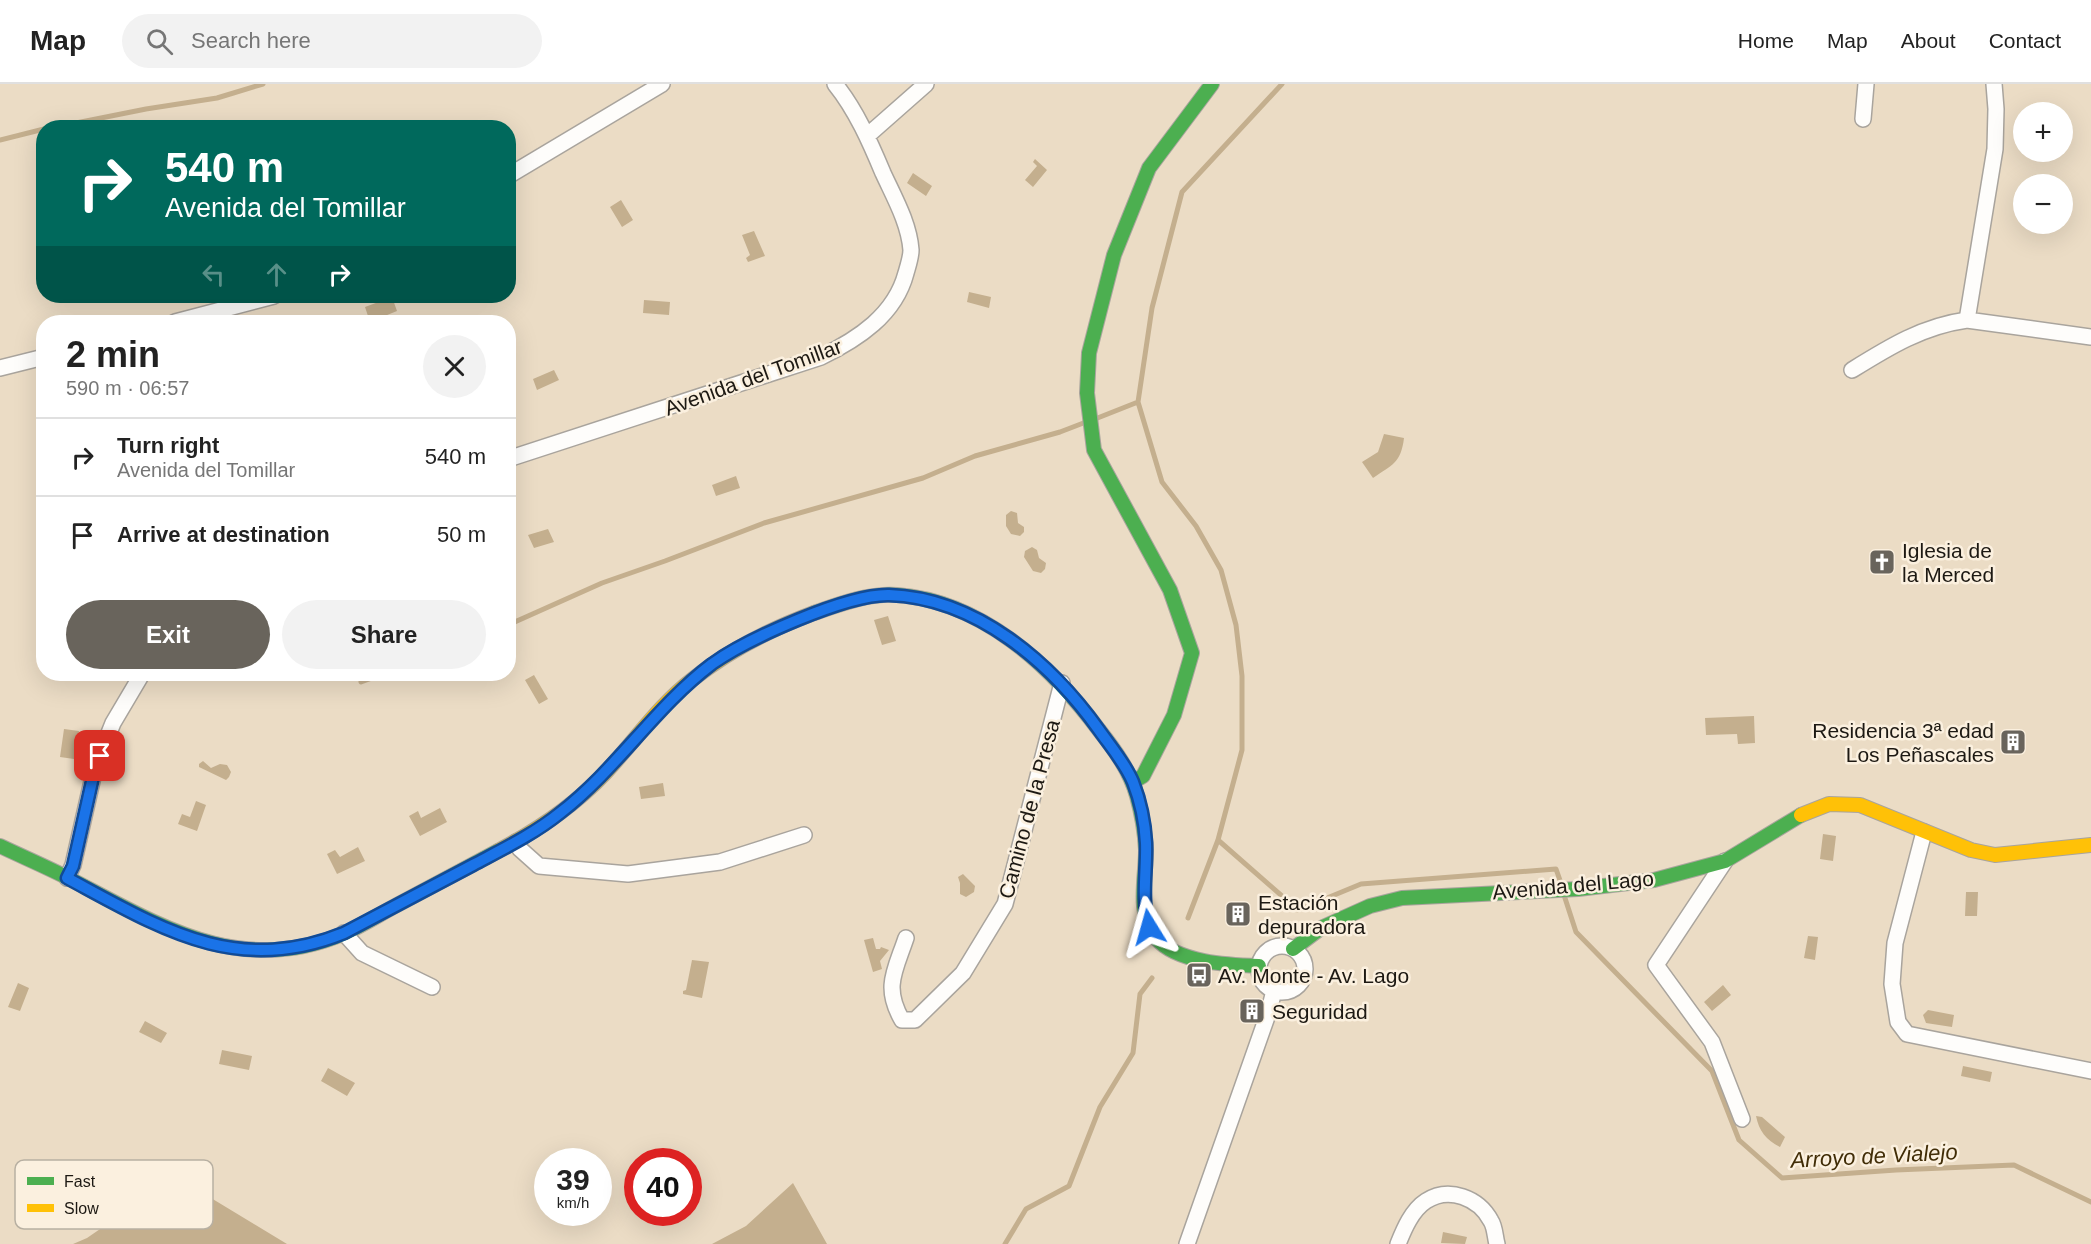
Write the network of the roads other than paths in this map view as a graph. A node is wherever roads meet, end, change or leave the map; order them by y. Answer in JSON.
{"nodes":[{"id":1,"x":662,"y":84,"type":"edge"},
{"id":2,"x":835,"y":84,"type":"edge"},
{"id":3,"x":926,"y":84,"type":"edge"},
{"id":4,"x":1212,"y":84,"type":"edge"},
{"id":5,"x":1866,"y":84,"type":"edge"},
{"id":6,"x":1994,"y":84,"type":"edge"},
{"id":7,"x":1863,"y":119,"type":"dead end"},
{"id":8,"x":867,"y":136,"type":"junction"},
{"id":9,"x":516,"y":171,"type":"edge"},
{"id":10,"x":247,"y":303,"type":"edge"},
{"id":11,"x":202,"y":315,"type":"edge"},
{"id":12,"x":1967,"y":320,"type":"junction"},
{"id":13,"x":2091,"y":337,"type":"edge"},
{"id":14,"x":36,"y":359,"type":"edge"},
{"id":15,"x":0,"y":368,"type":"edge"},
{"id":16,"x":1852,"y":370,"type":"dead end"},
{"id":17,"x":516,"y":456,"type":"edge"},
{"id":18,"x":138,"y":681,"type":"edge"},
{"id":19,"x":1062,"y":683,"type":"junction"},
{"id":20,"x":1133,"y":782,"type":"junction"},
{"id":21,"x":1924,"y":832,"type":"junction"},
{"id":22,"x":804,"y":835,"type":"dead end"},
{"id":23,"x":516,"y":842,"type":"junction"},
{"id":24,"x":2091,"y":845,"type":"edge"},
{"id":25,"x":0,"y":846,"type":"edge"},
{"id":26,"x":1725,"y":861,"type":"junction"},
{"id":27,"x":67,"y":878,"type":"junction"},
{"id":28,"x":344,"y":933,"type":"junction"},
{"id":29,"x":906,"y":938,"type":"dead end"},
{"id":30,"x":1293,"y":949,"type":"junction"},
{"id":31,"x":1259,"y":966,"type":"junction"},
{"id":32,"x":432,"y":987,"type":"dead end"},
{"id":33,"x":1274,"y":991,"type":"junction"},
{"id":34,"x":2091,"y":1071,"type":"edge"},
{"id":35,"x":1742,"y":1119,"type":"dead end"},
{"id":36,"x":1187,"y":1244,"type":"edge"},
{"id":37,"x":1398,"y":1244,"type":"edge"},
{"id":38,"x":1497,"y":1244,"type":"edge"}],
"edges":[{"from":1,"to":9,"type":"street"},
{"from":2,"to":8,"type":"street","name":"Avenida del Tomillar"},
{"from":3,"to":8,"type":"street"},
{"from":4,"to":20,"type":"street"},
{"from":5,"to":7,"type":"street"},
{"from":6,"to":12,"type":"street"},
{"from":8,"to":17,"type":"street","name":"Avenida del Tomillar"},
{"from":10,"to":11,"type":"street"},
{"from":12,"to":13,"type":"street"},
{"from":12,"to":16,"type":"street"},
{"from":14,"to":15,"type":"street"},
{"from":18,"to":27,"type":"street"},
{"from":19,"to":20,"type":"street"},
{"from":19,"to":23,"type":"street"},
{"from":19,"to":29,"type":"street","name":"Camino de la Presa"},
{"from":20,"to":31,"type":"street"},
{"from":21,"to":24,"type":"street","name":"Avenida del Lago"},
{"from":21,"to":26,"type":"street","name":"Avenida del Lago"},
{"from":21,"to":34,"type":"street"},
{"from":22,"to":23,"type":"street"},
{"from":23,"to":28,"type":"street"},
{"from":25,"to":27,"type":"street"},
{"from":26,"to":30,"type":"street","name":"Avenida del Lago"},
{"from":26,"to":35,"type":"street"},
{"from":27,"to":28,"type":"street"},
{"from":28,"to":32,"type":"street"},
{"from":30,"to":31,"type":"street"},
{"from":30,"to":33,"type":"street"},
{"from":31,"to":33,"type":"street"},
{"from":33,"to":36,"type":"street"},
{"from":37,"to":38,"type":"street"}]}
